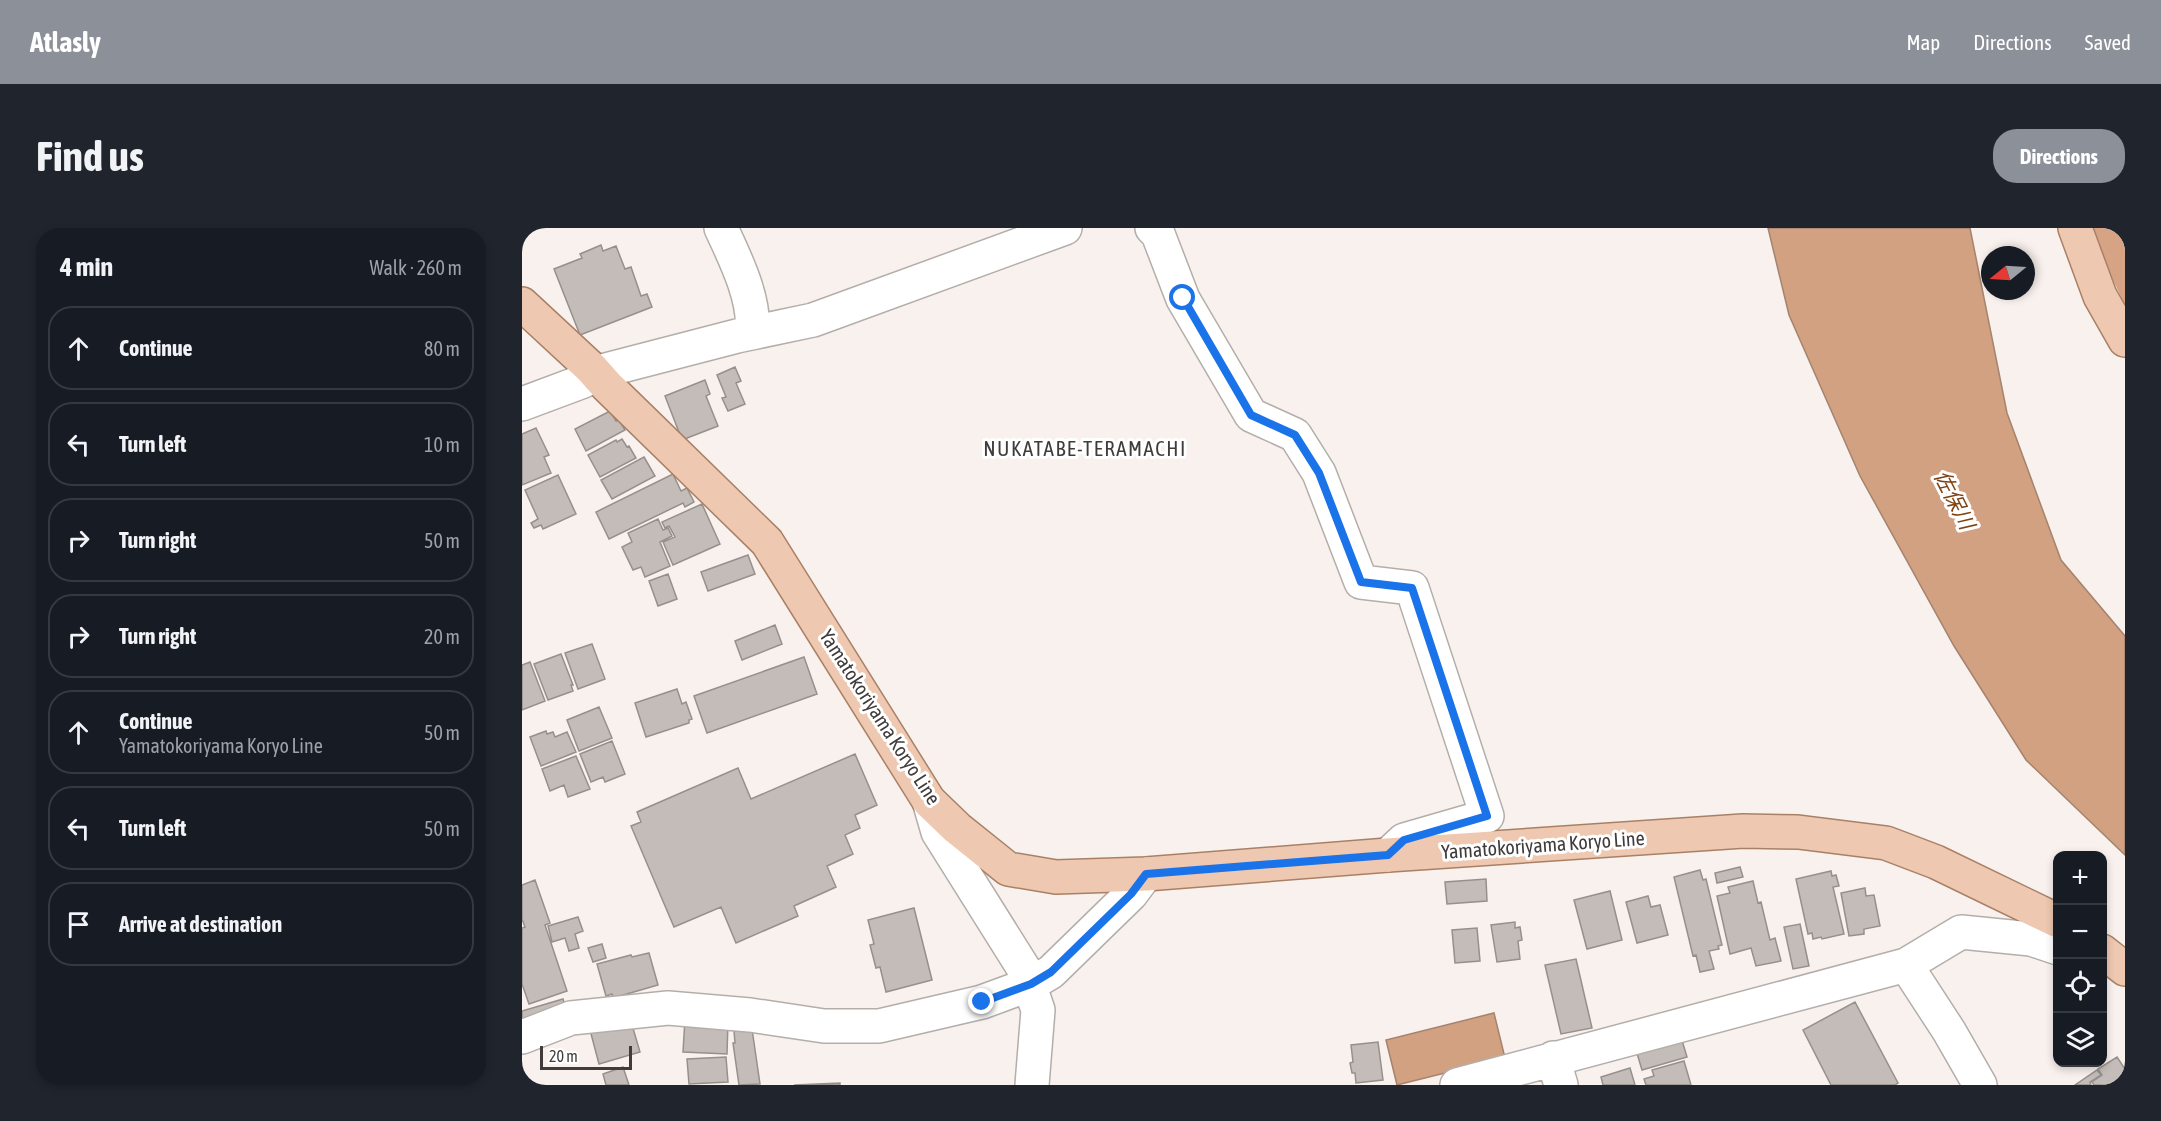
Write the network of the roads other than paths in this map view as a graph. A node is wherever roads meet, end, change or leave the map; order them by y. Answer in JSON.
{"nodes":[{"id":1,"x":722,"y":228,"type":"edge"},
{"id":2,"x":1065,"y":228,"type":"edge"},
{"id":3,"x":1152,"y":228,"type":"edge"},
{"id":4,"x":2075,"y":228,"type":"edge"},
{"id":5,"x":522,"y":304,"type":"edge"},
{"id":6,"x":753,"y":333,"type":"junction"},
{"id":7,"x":2125,"y":340,"type":"edge"},
{"id":8,"x":596,"y":375,"type":"junction"},
{"id":9,"x":522,"y":404,"type":"edge"},
{"id":10,"x":929,"y":801,"type":"junction"},
{"id":11,"x":1388,"y":855,"type":"junction"},
{"id":12,"x":1146,"y":874,"type":"junction"},
{"id":13,"x":2053,"y":919,"type":"edge"},
{"id":14,"x":2053,"y":946,"type":"edge"},
{"id":15,"x":2107,"y":954,"type":"edge"},
{"id":16,"x":1906,"y":965,"type":"junction"},
{"id":17,"x":2125,"y":969,"type":"edge"},
{"id":18,"x":1031,"y":984,"type":"junction"},
{"id":19,"x":522,"y":1037,"type":"edge"},
{"id":20,"x":1557,"y":1071,"type":"edge"},
{"id":21,"x":1032,"y":1085,"type":"edge"},
{"id":22,"x":1457,"y":1085,"type":"edge"},
{"id":23,"x":1980,"y":1085,"type":"edge"}],
"edges":[{"from":1,"to":6,"type":"street"},
{"from":2,"to":6,"type":"street"},
{"from":3,"to":11,"type":"street"},
{"from":4,"to":7,"type":"main road"},
{"from":5,"to":8,"type":"main road","name":"Yamatokoriyama Koryo Line"},
{"from":6,"to":8,"type":"street"},
{"from":8,"to":9,"type":"street"},
{"from":8,"to":10,"type":"main road","name":"Yamatokoriyama Koryo Line"},
{"from":10,"to":12,"type":"main road","name":"Yamatokoriyama Koryo Line"},
{"from":10,"to":18,"type":"street"},
{"from":11,"to":12,"type":"main road","name":"Yamatokoriyama Koryo Line"},
{"from":11,"to":13,"type":"main road","name":"Yamatokoriyama Koryo Line"},
{"from":12,"to":18,"type":"street"},
{"from":14,"to":16,"type":"street"},
{"from":15,"to":17,"type":"main road"},
{"from":16,"to":20,"type":"street"},
{"from":16,"to":23,"type":"street"},
{"from":18,"to":19,"type":"street"},
{"from":18,"to":21,"type":"street"},
{"from":20,"to":22,"type":"street"}]}
